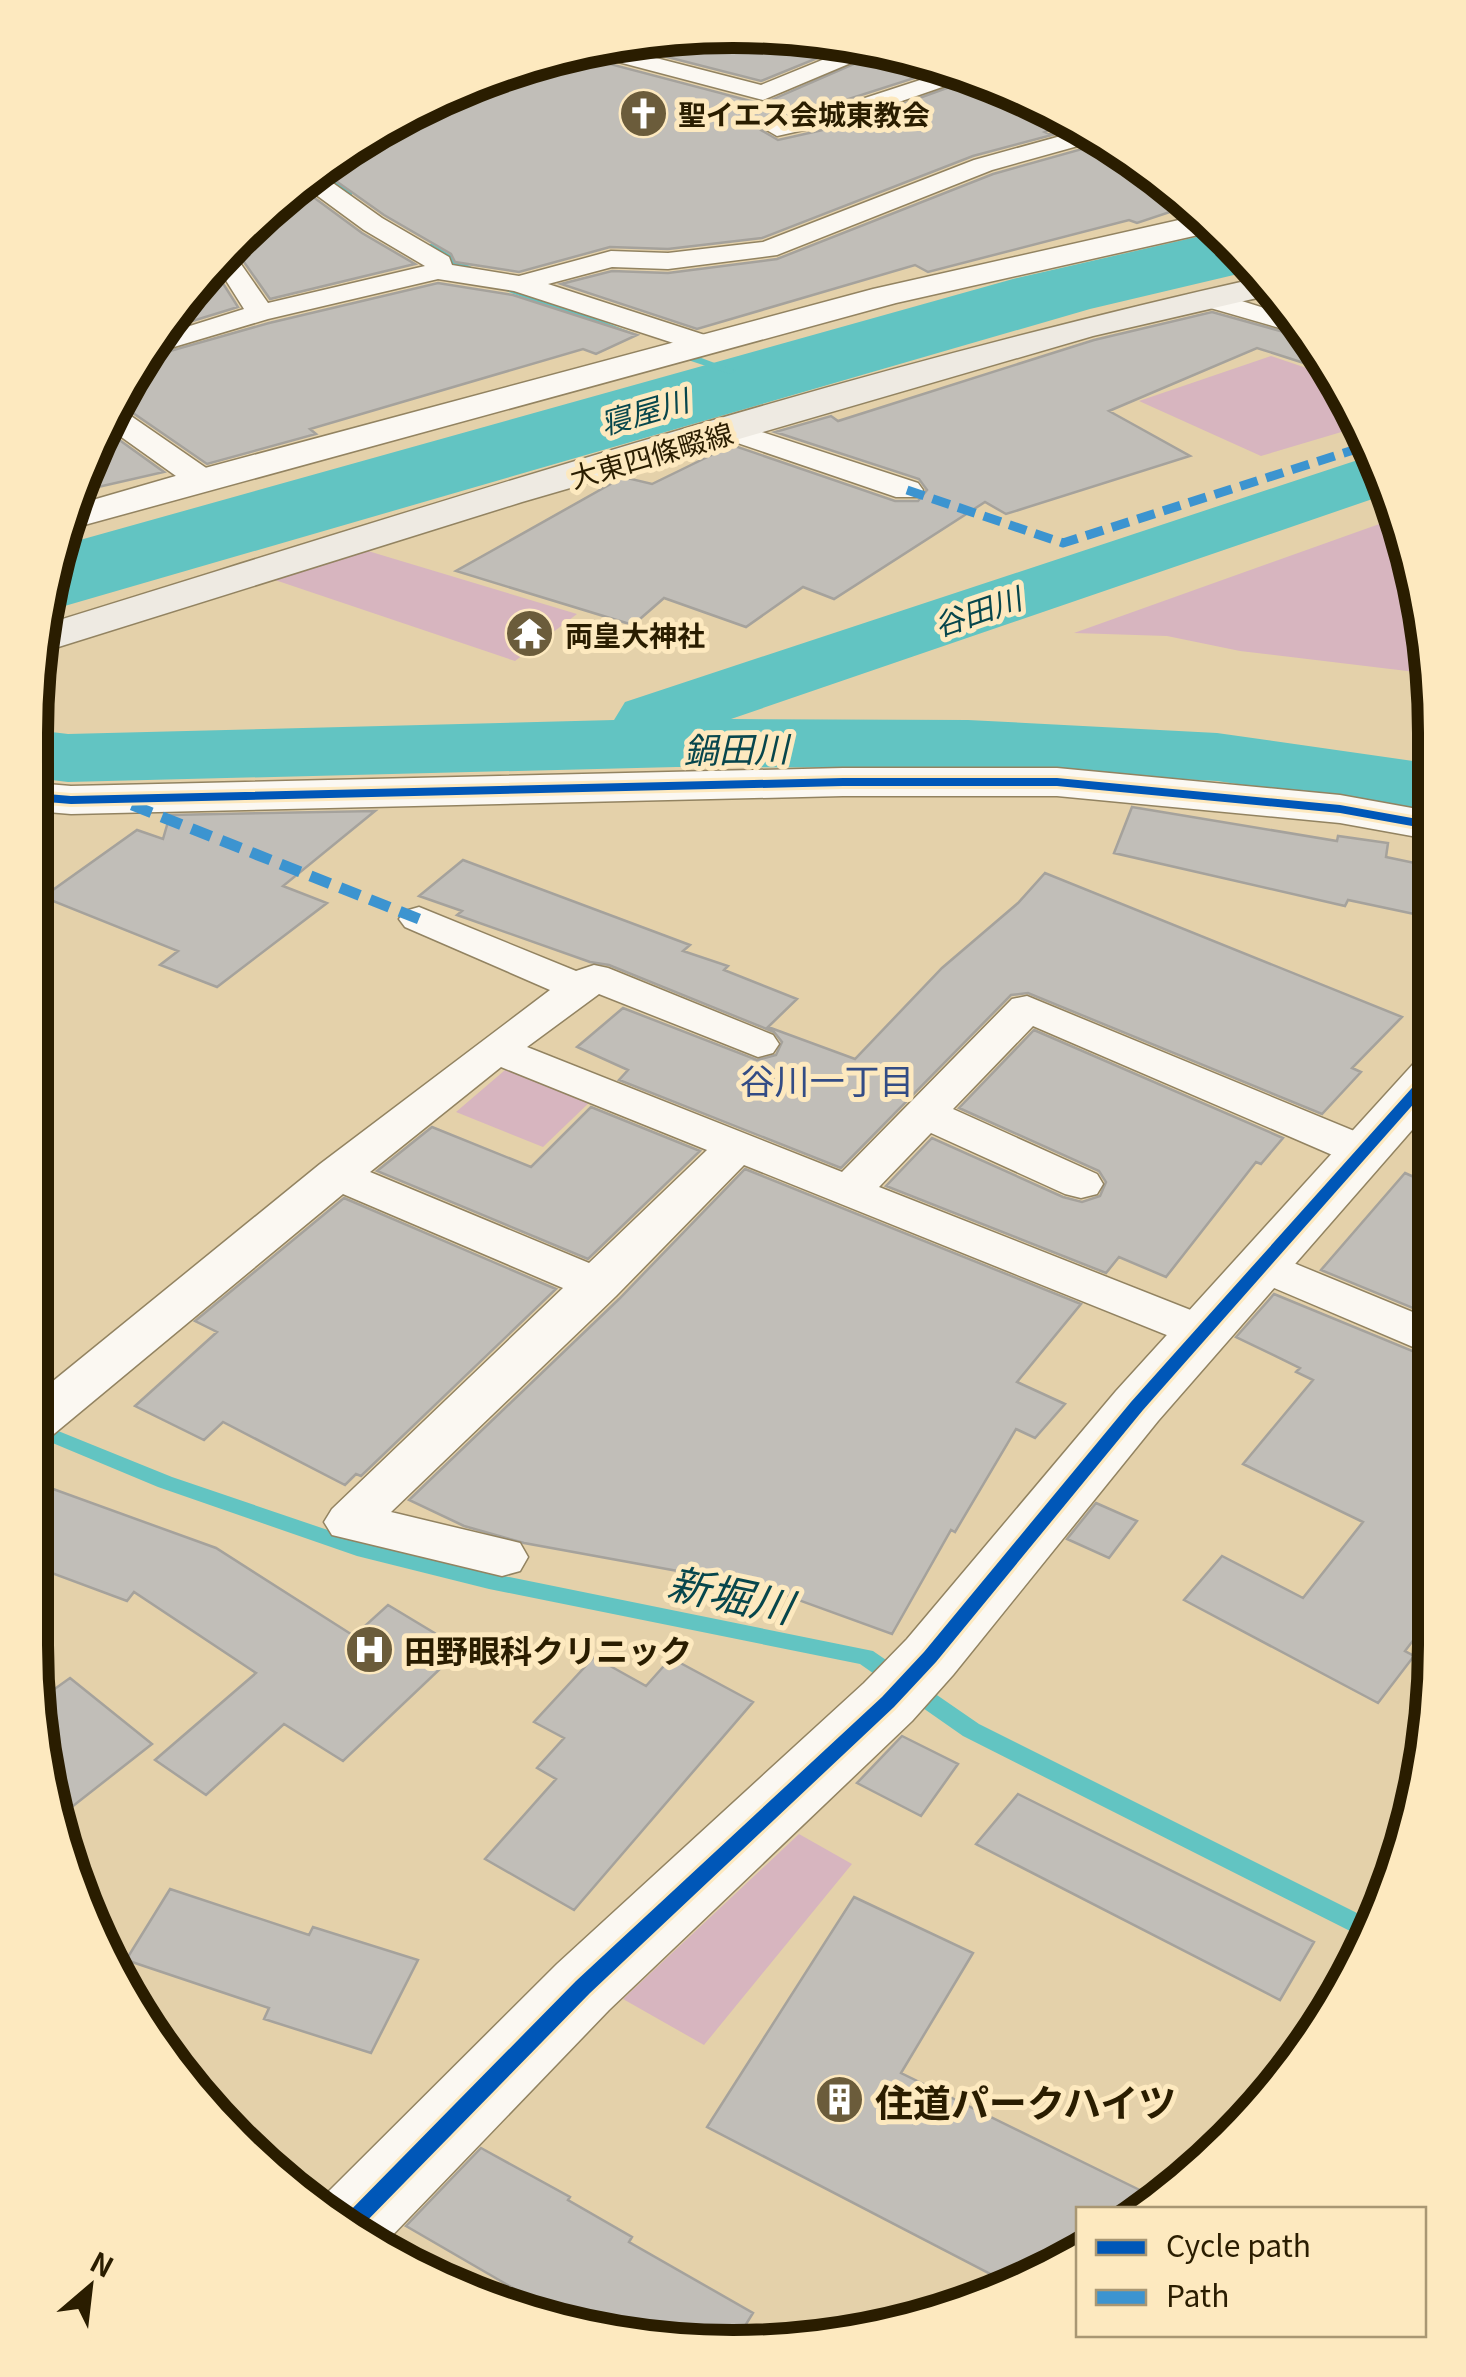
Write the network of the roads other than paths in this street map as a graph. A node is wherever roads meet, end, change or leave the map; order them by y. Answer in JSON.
{"nodes":[{"id":1,"x":624,"y":57,"type":"edge"},
{"id":2,"x":849,"y":58,"type":"edge"},
{"id":3,"x":600,"y":61,"type":"edge"},
{"id":4,"x":941,"y":80,"type":"edge"},
{"id":5,"x":673,"y":83,"type":"dead end"},
{"id":6,"x":778,"y":129,"type":"dead end"},
{"id":7,"x":1076,"y":139,"type":"edge"},
{"id":8,"x":320,"y":186,"type":"edge"},
{"id":9,"x":1194,"y":226,"type":"edge"},
{"id":10,"x":231,"y":267,"type":"edge"},
{"id":11,"x":438,"y":271,"type":"junction"},
{"id":12,"x":519,"y":284,"type":"junction"},
{"id":13,"x":1255,"y":289,"type":"edge"},
{"id":14,"x":1210,"y":300,"type":"junction"},
{"id":15,"x":260,"y":313,"type":"junction"},
{"id":16,"x":1282,"y":322,"type":"edge"},
{"id":17,"x":171,"y":341,"type":"edge"},
{"id":18,"x":704,"y":344,"type":"junction"},
{"id":19,"x":121,"y":424,"type":"edge"},
{"id":20,"x":731,"y":431,"type":"junction"},
{"id":21,"x":202,"y":479,"type":"junction"},
{"id":22,"x":906,"y":490,"type":"dead end"},
{"id":23,"x":84,"y":515,"type":"edge"},
{"id":24,"x":55,"y":635,"type":"edge"},
{"id":25,"x":48,"y":798,"type":"edge"},
{"id":26,"x":1418,"y":823,"type":"edge"},
{"id":27,"x":420,"y":920,"type":"dead end"},
{"id":28,"x":580,"y":988,"type":"junction"},
{"id":29,"x":758,"y":1044,"type":"dead end"},
{"id":30,"x":495,"y":1049,"type":"junction"},
{"id":31,"x":1418,"y":1088,"type":"edge"},
{"id":32,"x":924,"y":1113,"type":"junction"},
{"id":33,"x":738,"y":1147,"type":"junction"},
{"id":34,"x":1360,"y":1150,"type":"junction"},
{"id":35,"x":336,"y":1174,"type":"junction"},
{"id":36,"x":1081,"y":1184,"type":"dead end"},
{"id":37,"x":848,"y":1192,"type":"junction"},
{"id":38,"x":1262,"y":1265,"type":"junction"},
{"id":39,"x":599,"y":1285,"type":"junction"},
{"id":40,"x":1418,"y":1333,"type":"edge"},
{"id":41,"x":1204,"y":1334,"type":"junction"},
{"id":42,"x":48,"y":1413,"type":"edge"},
{"id":43,"x":502,"y":1557,"type":"dead end"},
{"id":44,"x":357,"y":2217,"type":"edge"}],
"edges":[{"from":1,"to":2,"type":"street"},
{"from":3,"to":5,"type":"street"},
{"from":4,"to":6,"type":"street"},
{"from":7,"to":12,"type":"street"},
{"from":8,"to":11,"type":"street"},
{"from":9,"to":18,"type":"street"},
{"from":10,"to":15,"type":"street"},
{"from":11,"to":12,"type":"street"},
{"from":11,"to":15,"type":"street"},
{"from":12,"to":18,"type":"street"},
{"from":13,"to":14,"type":"main road","name":"大東四條畷線"},
{"from":14,"to":16,"type":"street"},
{"from":14,"to":20,"type":"main road","name":"大東四條畷線"},
{"from":15,"to":17,"type":"street"},
{"from":18,"to":21,"type":"street"},
{"from":19,"to":21,"type":"street"},
{"from":20,"to":22,"type":"street"},
{"from":20,"to":24,"type":"main road","name":"大東四條畷線"},
{"from":21,"to":23,"type":"street"},
{"from":25,"to":26,"type":"street"},
{"from":27,"to":28,"type":"street"},
{"from":28,"to":29,"type":"street"},
{"from":28,"to":30,"type":"street"},
{"from":30,"to":33,"type":"street"},
{"from":30,"to":35,"type":"street"},
{"from":31,"to":34,"type":"street"},
{"from":32,"to":34,"type":"street"},
{"from":32,"to":36,"type":"street"},
{"from":32,"to":37,"type":"street"},
{"from":33,"to":37,"type":"street"},
{"from":33,"to":39,"type":"street"},
{"from":34,"to":38,"type":"street"},
{"from":35,"to":39,"type":"street"},
{"from":35,"to":42,"type":"street"},
{"from":37,"to":41,"type":"street"},
{"from":38,"to":40,"type":"street"},
{"from":38,"to":41,"type":"street"},
{"from":39,"to":43,"type":"street"},
{"from":41,"to":44,"type":"street"}]}
